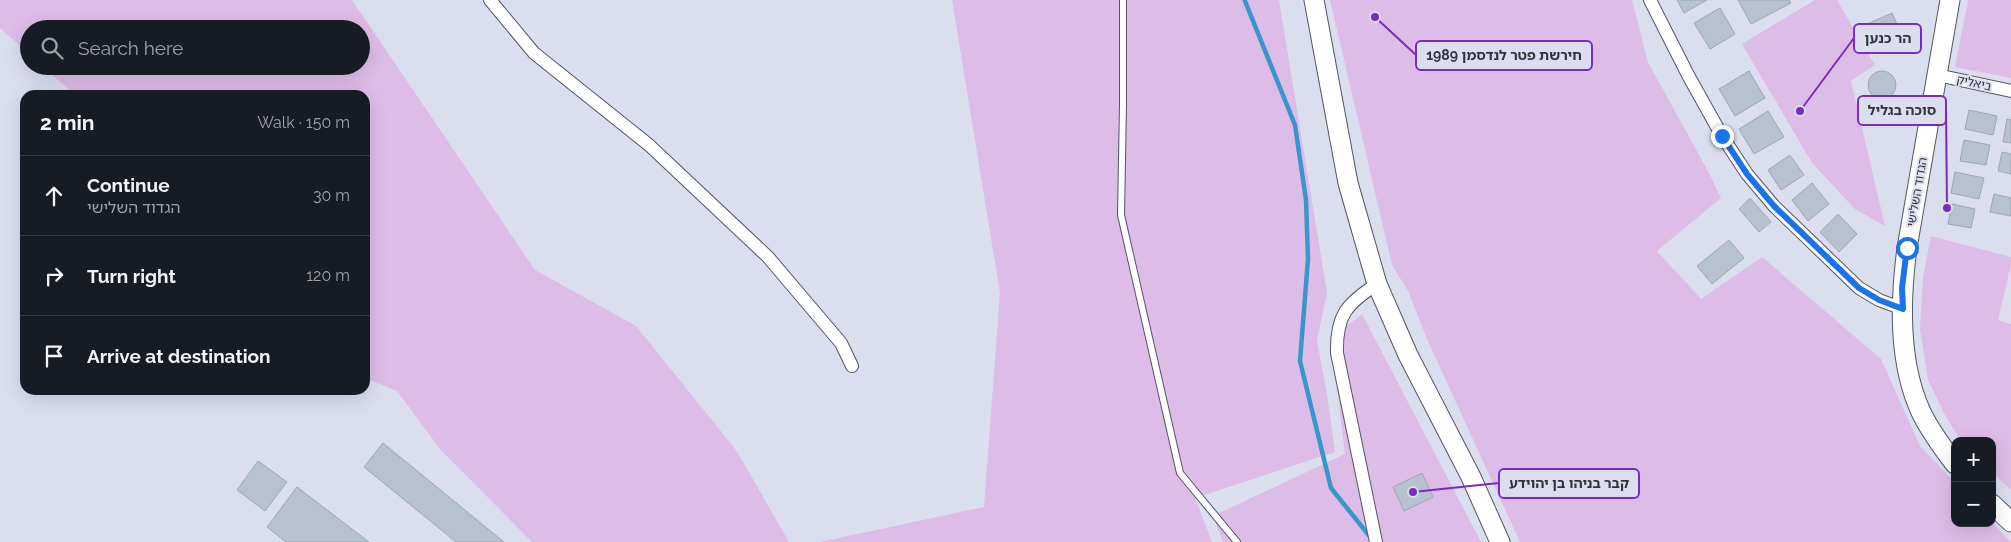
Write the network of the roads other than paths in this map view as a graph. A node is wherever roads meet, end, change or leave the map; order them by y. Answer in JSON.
{"nodes":[{"id":1,"x":490,"y":0,"type":"edge"},
{"id":2,"x":1123,"y":0,"type":"edge"},
{"id":3,"x":1314,"y":0,"type":"edge"},
{"id":4,"x":1650,"y":0,"type":"edge"},
{"id":5,"x":1950,"y":0,"type":"edge"},
{"id":6,"x":1937,"y":75,"type":"junction"},
{"id":7,"x":2011,"y":91,"type":"edge"},
{"id":8,"x":1377,"y":284,"type":"junction"},
{"id":9,"x":1903,"y":309,"type":"junction"},
{"id":10,"x":852,"y":366,"type":"dead end"},
{"id":11,"x":1951,"y":458,"type":"edge"},
{"id":12,"x":1996,"y":508,"type":"edge"},
{"id":13,"x":2011,"y":522,"type":"edge"},
{"id":14,"x":1237,"y":542,"type":"edge"},
{"id":15,"x":1376,"y":542,"type":"edge"},
{"id":16,"x":1500,"y":542,"type":"edge"}],
"edges":[{"from":1,"to":10,"type":"street"},
{"from":2,"to":14,"type":"lane"},
{"from":3,"to":8,"type":"main road"},
{"from":4,"to":9,"type":"street"},
{"from":5,"to":6,"type":"main road","name":"הגדוד השלישי"},
{"from":6,"to":7,"type":"street","name":"ביאליק"},
{"from":6,"to":9,"type":"main road","name":"הגדוד השלישי"},
{"from":8,"to":15,"type":"street"},
{"from":8,"to":16,"type":"main road"},
{"from":9,"to":11,"type":"main road","name":"הגדוד השלישי"},
{"from":12,"to":13,"type":"main road"}]}
